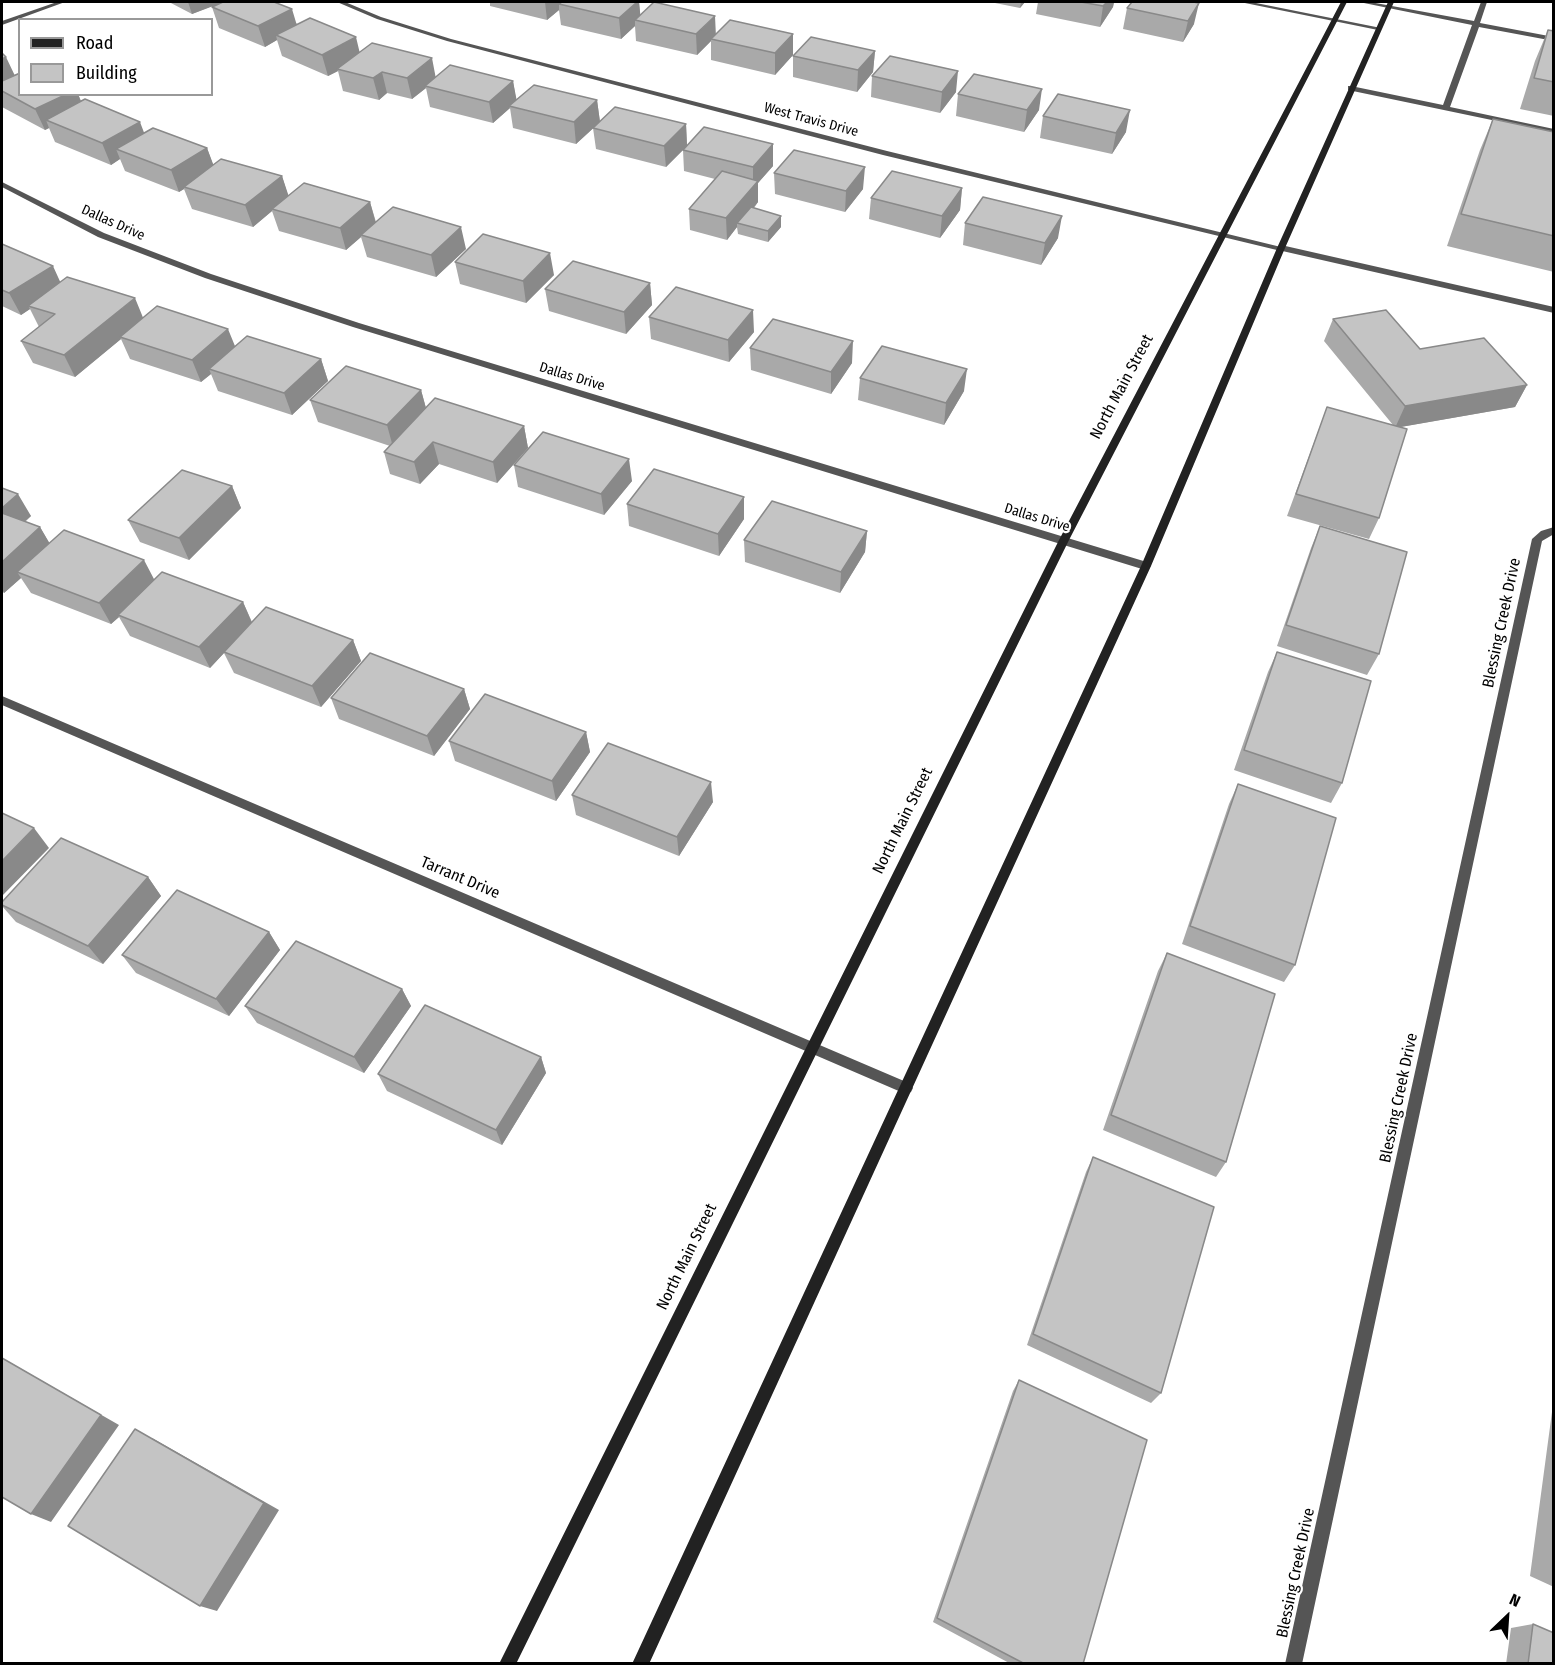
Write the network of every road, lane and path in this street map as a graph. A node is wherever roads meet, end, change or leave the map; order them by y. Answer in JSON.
{"nodes":[{"id":1,"x":62,"y":2,"type":"edge"},
{"id":2,"x":340,"y":2,"type":"edge"},
{"id":3,"x":1243,"y":2,"type":"edge"},
{"id":4,"x":1344,"y":2,"type":"edge"},
{"id":5,"x":1362,"y":2,"type":"edge"},
{"id":6,"x":1484,"y":2,"type":"edge"},
{"id":7,"x":1390,"y":4,"type":"edge"},
{"id":8,"x":1335,"y":20,"type":"junction"},
{"id":9,"x":2,"y":23,"type":"edge"},
{"id":10,"x":1474,"y":23,"type":"junction"},
{"id":11,"x":1378,"y":28,"type":"junction"},
{"id":12,"x":1554,"y":39,"type":"edge"},
{"id":13,"x":1351,"y":88,"type":"junction"},
{"id":14,"x":1446,"y":108,"type":"junction"},
{"id":15,"x":1554,"y":131,"type":"edge"},
{"id":16,"x":2,"y":184,"type":"edge"},
{"id":17,"x":1224,"y":234,"type":"junction"},
{"id":18,"x":1281,"y":248,"type":"junction"},
{"id":19,"x":1554,"y":310,"type":"edge"},
{"id":20,"x":1554,"y":530,"type":"edge"},
{"id":21,"x":1064,"y":540,"type":"junction"},
{"id":22,"x":1146,"y":566,"type":"junction"},
{"id":23,"x":2,"y":700,"type":"edge"},
{"id":24,"x":813,"y":1046,"type":"junction"},
{"id":25,"x":906,"y":1088,"type":"junction"},
{"id":26,"x":507,"y":1664,"type":"edge"},
{"id":27,"x":640,"y":1664,"type":"edge"},
{"id":28,"x":1293,"y":1664,"type":"edge"}],
"edges":[{"from":1,"to":9,"type":"street"},
{"from":2,"to":17,"type":"street","name":"West Travis Drive"},
{"from":3,"to":8,"type":"street"},
{"from":4,"to":8,"type":"main road","name":"North Main Street"},
{"from":5,"to":7,"type":"street"},
{"from":6,"to":10,"type":"street"},
{"from":7,"to":10,"type":"street"},
{"from":7,"to":11,"type":"main road"},
{"from":8,"to":11,"type":"street"},
{"from":8,"to":17,"type":"main road","name":"North Main Street"},
{"from":10,"to":12,"type":"street"},
{"from":10,"to":14,"type":"street"},
{"from":11,"to":13,"type":"main road"},
{"from":13,"to":14,"type":"street"},
{"from":13,"to":18,"type":"main road"},
{"from":14,"to":15,"type":"street"},
{"from":16,"to":21,"type":"street","name":"Dallas Drive"},
{"from":17,"to":18,"type":"street","name":"West Travis Drive"},
{"from":17,"to":21,"type":"main road","name":"North Main Street"},
{"from":18,"to":19,"type":"street","name":"West Travis Drive"},
{"from":18,"to":22,"type":"main road"},
{"from":20,"to":28,"type":"street","name":"Blessing Creek Drive"},
{"from":21,"to":22,"type":"street","name":"Dallas Drive"},
{"from":21,"to":24,"type":"main road","name":"North Main Street"},
{"from":22,"to":25,"type":"main road"},
{"from":23,"to":24,"type":"street","name":"Tarrant Drive"},
{"from":24,"to":25,"type":"street","name":"Tarrant Drive"},
{"from":24,"to":26,"type":"main road","name":"North Main Street"},
{"from":25,"to":27,"type":"main road"}]}
